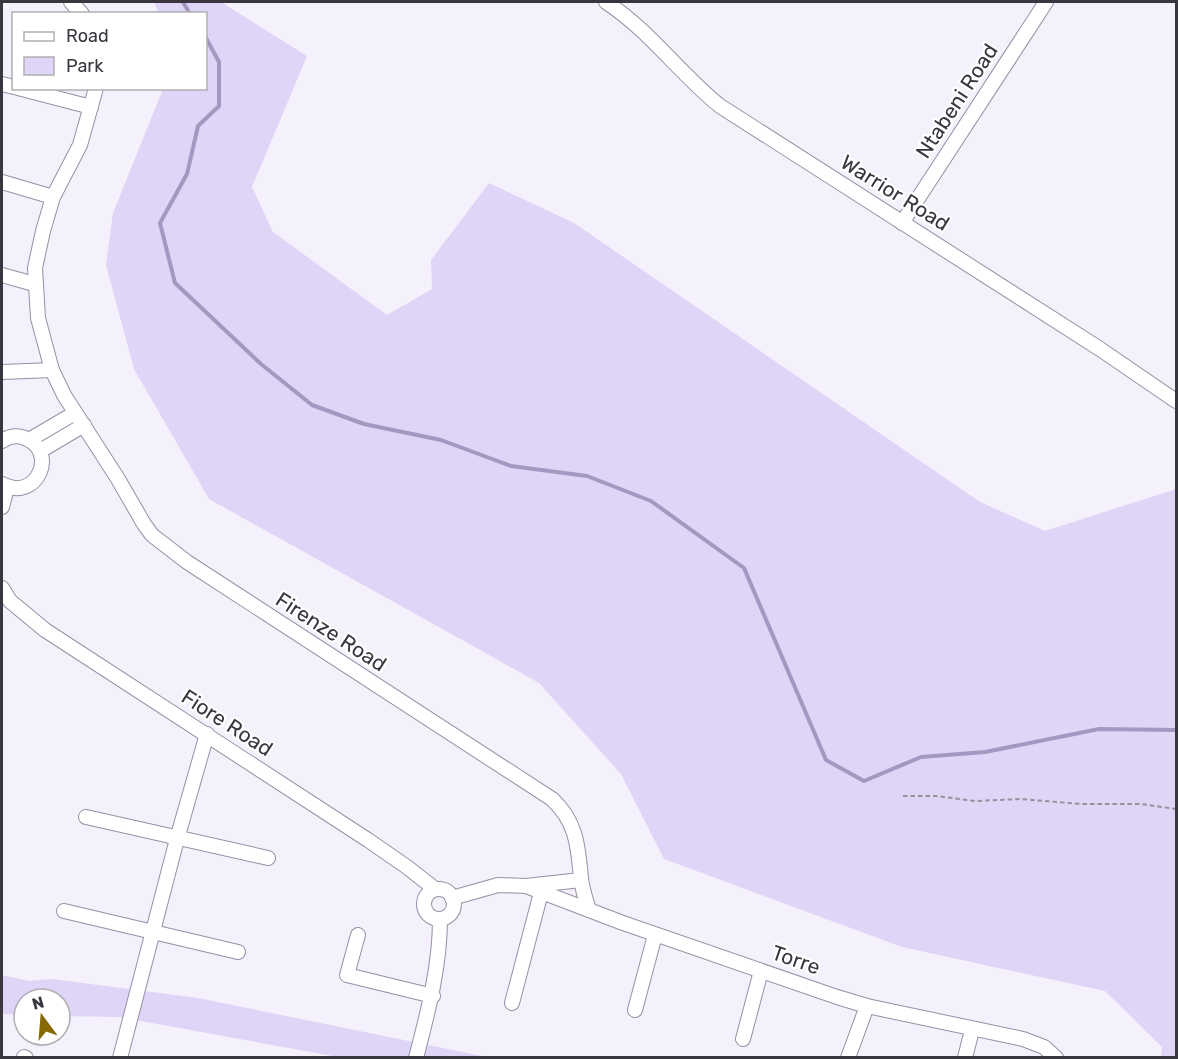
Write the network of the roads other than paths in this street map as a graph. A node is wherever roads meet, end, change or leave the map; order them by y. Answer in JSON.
{"nodes":[{"id":1,"x":606,"y":2,"type":"edge"},
{"id":2,"x":1046,"y":2,"type":"edge"},
{"id":3,"x":24,"y":90,"type":"edge"},
{"id":4,"x":95,"y":90,"type":"edge"},
{"id":5,"x":91,"y":107,"type":"junction"},
{"id":6,"x":2,"y":182,"type":"edge"},
{"id":7,"x":53,"y":197,"type":"junction"},
{"id":8,"x":902,"y":223,"type":"junction"},
{"id":9,"x":2,"y":275,"type":"edge"},
{"id":10,"x":34,"y":284,"type":"junction"},
{"id":11,"x":52,"y":370,"type":"junction"},
{"id":12,"x":2,"y":372,"type":"edge"},
{"id":13,"x":1176,"y":401,"type":"edge"},
{"id":14,"x":75,"y":413,"type":"junction"},
{"id":15,"x":84,"y":425,"type":"junction"},
{"id":16,"x":29,"y":440,"type":"junction"},
{"id":17,"x":2,"y":441,"type":"edge"},
{"id":18,"x":40,"y":452,"type":"junction"},
{"id":19,"x":4,"y":486,"type":"edge"},
{"id":20,"x":2,"y":507,"type":"edge"},
{"id":21,"x":2,"y":588,"type":"edge"},
{"id":22,"x":207,"y":734,"type":"junction"},
{"id":23,"x":86,"y":817,"type":"dead end"},
{"id":24,"x":177,"y":839,"type":"junction"},
{"id":25,"x":268,"y":858,"type":"dead end"},
{"id":26,"x":581,"y":879,"type":"junction"},
{"id":27,"x":543,"y":887,"type":"junction"},
{"id":28,"x":435,"y":889,"type":"junction"},
{"id":29,"x":452,"y":898,"type":"junction"},
{"id":30,"x":589,"y":910,"type":"junction"},
{"id":31,"x":64,"y":911,"type":"dead end"},
{"id":32,"x":440,"y":919,"type":"junction"},
{"id":33,"x":153,"y":931,"type":"junction"},
{"id":34,"x":358,"y":935,"type":"dead end"},
{"id":35,"x":656,"y":935,"type":"junction"},
{"id":36,"x":238,"y":952,"type":"dead end"},
{"id":37,"x":761,"y":971,"type":"junction"},
{"id":38,"x":432,"y":996,"type":"junction"},
{"id":39,"x":512,"y":1003,"type":"dead end"},
{"id":40,"x":867,"y":1006,"type":"junction"},
{"id":41,"x":634,"y":1010,"type":"dead end"},
{"id":42,"x":972,"y":1029,"type":"junction"},
{"id":43,"x":743,"y":1039,"type":"dead end"},
{"id":44,"x":120,"y":1058,"type":"edge"},
{"id":45,"x":416,"y":1058,"type":"edge"},
{"id":46,"x":848,"y":1058,"type":"edge"},
{"id":47,"x":965,"y":1058,"type":"edge"},
{"id":48,"x":1056,"y":1058,"type":"edge"}],
"edges":[{"from":1,"to":8,"type":"street","name":"Warrior Road"},
{"from":2,"to":8,"type":"street","name":"Ntabeni Road"},
{"from":3,"to":5,"type":"street"},
{"from":4,"to":5,"type":"street","name":"Firenze Road"},
{"from":5,"to":7,"type":"street","name":"Firenze Road"},
{"from":6,"to":7,"type":"street"},
{"from":7,"to":10,"type":"street","name":"Firenze Road"},
{"from":8,"to":13,"type":"street","name":"Warrior Road"},
{"from":9,"to":10,"type":"street"},
{"from":10,"to":11,"type":"street","name":"Firenze Road"},
{"from":11,"to":12,"type":"street"},
{"from":11,"to":14,"type":"street","name":"Firenze Road"},
{"from":14,"to":15,"type":"street","name":"Firenze Road"},
{"from":14,"to":16,"type":"street"},
{"from":15,"to":18,"type":"street"},
{"from":15,"to":26,"type":"street","name":"Firenze Road"},
{"from":16,"to":17,"type":"street"},
{"from":16,"to":18,"type":"street"},
{"from":18,"to":19,"type":"street"},
{"from":19,"to":20,"type":"street"},
{"from":21,"to":22,"type":"street","name":"Fiore Road"},
{"from":22,"to":24,"type":"street"},
{"from":22,"to":28,"type":"street","name":"Fiore Road"},
{"from":23,"to":24,"type":"street"},
{"from":24,"to":25,"type":"street"},
{"from":24,"to":33,"type":"street"},
{"from":26,"to":27,"type":"street"},
{"from":26,"to":30,"type":"street","name":"Firenze Road"},
{"from":27,"to":29,"type":"street"},
{"from":27,"to":30,"type":"street","name":"Torre"},
{"from":27,"to":39,"type":"street"},
{"from":28,"to":29,"type":"street","name":"Fiore Road"},
{"from":28,"to":32,"type":"street"},
{"from":29,"to":32,"type":"street"},
{"from":30,"to":35,"type":"street","name":"Torre"},
{"from":31,"to":33,"type":"street"},
{"from":32,"to":38,"type":"street"},
{"from":33,"to":36,"type":"street"},
{"from":33,"to":44,"type":"street"},
{"from":34,"to":38,"type":"street"},
{"from":35,"to":37,"type":"street","name":"Torre"},
{"from":35,"to":41,"type":"street"},
{"from":37,"to":40,"type":"street","name":"Torre"},
{"from":37,"to":43,"type":"street"},
{"from":38,"to":45,"type":"street"},
{"from":40,"to":42,"type":"street","name":"Torre"},
{"from":40,"to":46,"type":"street"},
{"from":42,"to":47,"type":"street"},
{"from":42,"to":48,"type":"street","name":"Torre"}]}
